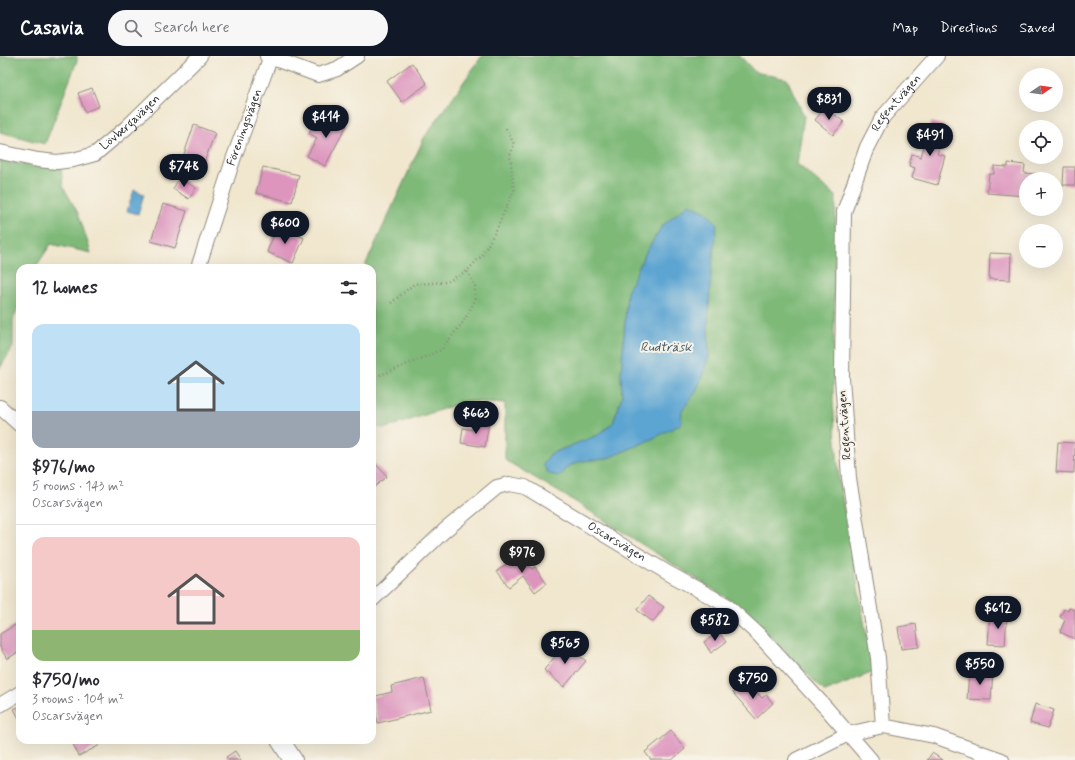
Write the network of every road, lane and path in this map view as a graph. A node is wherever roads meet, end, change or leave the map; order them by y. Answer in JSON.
{"nodes":[{"id":1,"x":200,"y":56,"type":"edge"},
{"id":2,"x":270,"y":56,"type":"edge"},
{"id":3,"x":356,"y":56,"type":"edge"},
{"id":4,"x":937,"y":56,"type":"edge"},
{"id":5,"x":505,"y":127,"type":"dead end"},
{"id":6,"x":0,"y":152,"type":"edge"},
{"id":7,"x":199,"y":264,"type":"edge"},
{"id":8,"x":467,"y":271,"type":"junction"},
{"id":9,"x":390,"y":303,"type":"dead end"},
{"id":10,"x":376,"y":376,"type":"edge"},
{"id":11,"x":0,"y":407,"type":"edge"},
{"id":12,"x":16,"y":421,"type":"edge"},
{"id":13,"x":376,"y":596,"type":"edge"},
{"id":14,"x":16,"y":695,"type":"edge"},
{"id":15,"x":0,"y":705,"type":"edge"},
{"id":16,"x":883,"y":726,"type":"junction"},
{"id":17,"x":848,"y":734,"type":"junction"},
{"id":18,"x":283,"y":744,"type":"edge"},
{"id":19,"x":293,"y":760,"type":"edge"},
{"id":20,"x":796,"y":760,"type":"edge"},
{"id":21,"x":871,"y":760,"type":"edge"},
{"id":22,"x":1002,"y":760,"type":"edge"}],
"edges":[{"from":1,"to":6,"type":"street","name":"Lövbergavägen"},
{"from":2,"to":3,"type":"street"},
{"from":2,"to":7,"type":"street","name":"Föreningsvägen"},
{"from":4,"to":16,"type":"street","name":"Regentvägen"},
{"from":5,"to":8,"type":"path"},
{"from":8,"to":9,"type":"path"},
{"from":8,"to":10,"type":"path"},
{"from":11,"to":12,"type":"street"},
{"from":13,"to":17,"type":"street","name":"Oscarsvägen"},
{"from":14,"to":15,"type":"street"},
{"from":16,"to":17,"type":"street"},
{"from":16,"to":22,"type":"street"},
{"from":17,"to":20,"type":"street"},
{"from":17,"to":21,"type":"street","name":"Oscarsvägen"},
{"from":18,"to":19,"type":"street"}]}
